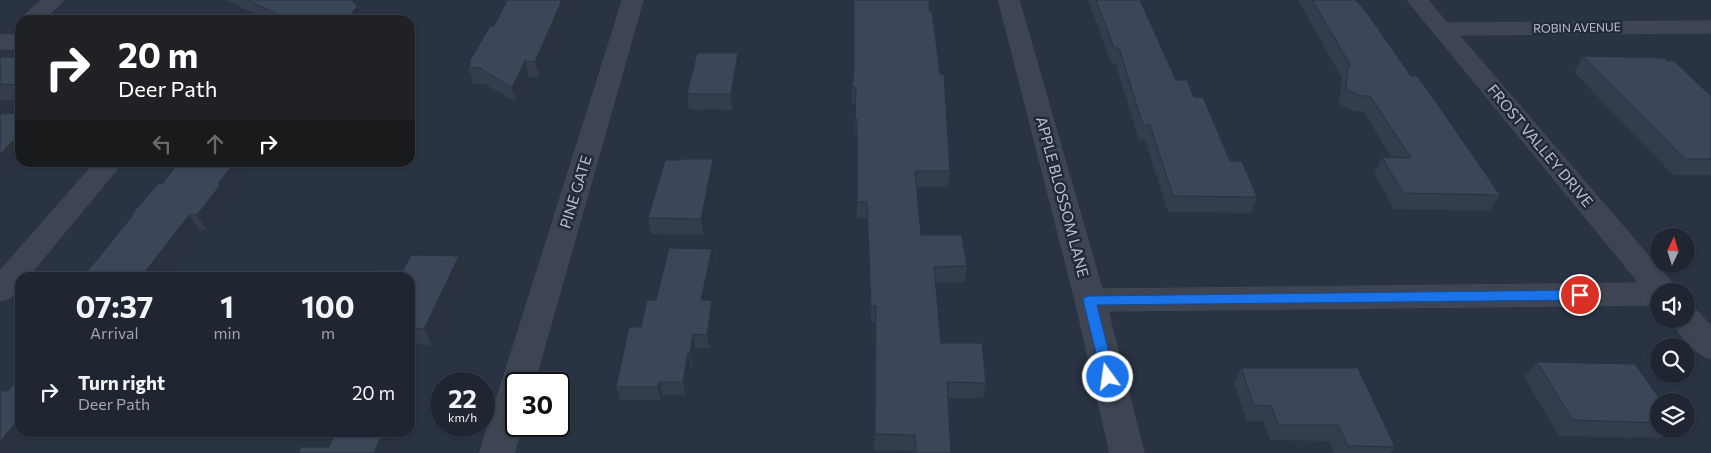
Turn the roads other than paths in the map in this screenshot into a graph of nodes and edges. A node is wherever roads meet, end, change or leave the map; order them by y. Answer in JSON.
{"nodes":[{"id":1,"x":54,"y":0,"type":"edge"},
{"id":2,"x":633,"y":0,"type":"edge"},
{"id":3,"x":1009,"y":0,"type":"edge"},
{"id":4,"x":1417,"y":0,"type":"edge"},
{"id":5,"x":37,"y":15,"type":"edge"},
{"id":6,"x":1711,"y":27,"type":"edge"},
{"id":7,"x":1442,"y":30,"type":"junction"},
{"id":8,"x":107,"y":167,"type":"edge"},
{"id":9,"x":16,"y":272,"type":"edge"},
{"id":10,"x":15,"y":273,"type":"edge"},
{"id":11,"x":1655,"y":283,"type":"edge"},
{"id":12,"x":0,"y":290,"type":"edge"},
{"id":13,"x":1650,"y":294,"type":"edge"},
{"id":14,"x":1090,"y":300,"type":"junction"},
{"id":15,"x":1694,"y":328,"type":"edge"},
{"id":16,"x":1711,"y":347,"type":"edge"},
{"id":17,"x":522,"y":372,"type":"edge"},
{"id":18,"x":505,"y":426,"type":"edge"},
{"id":19,"x":497,"y":453,"type":"edge"},
{"id":20,"x":1127,"y":453,"type":"edge"}],
"edges":[{"from":1,"to":5,"type":"street"},
{"from":2,"to":17,"type":"street","name":"PINE GATE"},
{"from":3,"to":14,"type":"street","name":"APPLE BLOSSOM LANE"},
{"from":4,"to":7,"type":"street","name":"FROST VALLEY DRIVE"},
{"from":6,"to":7,"type":"street","name":"ROBIN AVENUE"},
{"from":7,"to":11,"type":"street","name":"FROST VALLEY DRIVE"},
{"from":8,"to":9,"type":"street"},
{"from":10,"to":12,"type":"street"},
{"from":13,"to":14,"type":"street"},
{"from":14,"to":20,"type":"street","name":"APPLE BLOSSOM LANE"},
{"from":15,"to":16,"type":"street"},
{"from":18,"to":19,"type":"street"}]}
